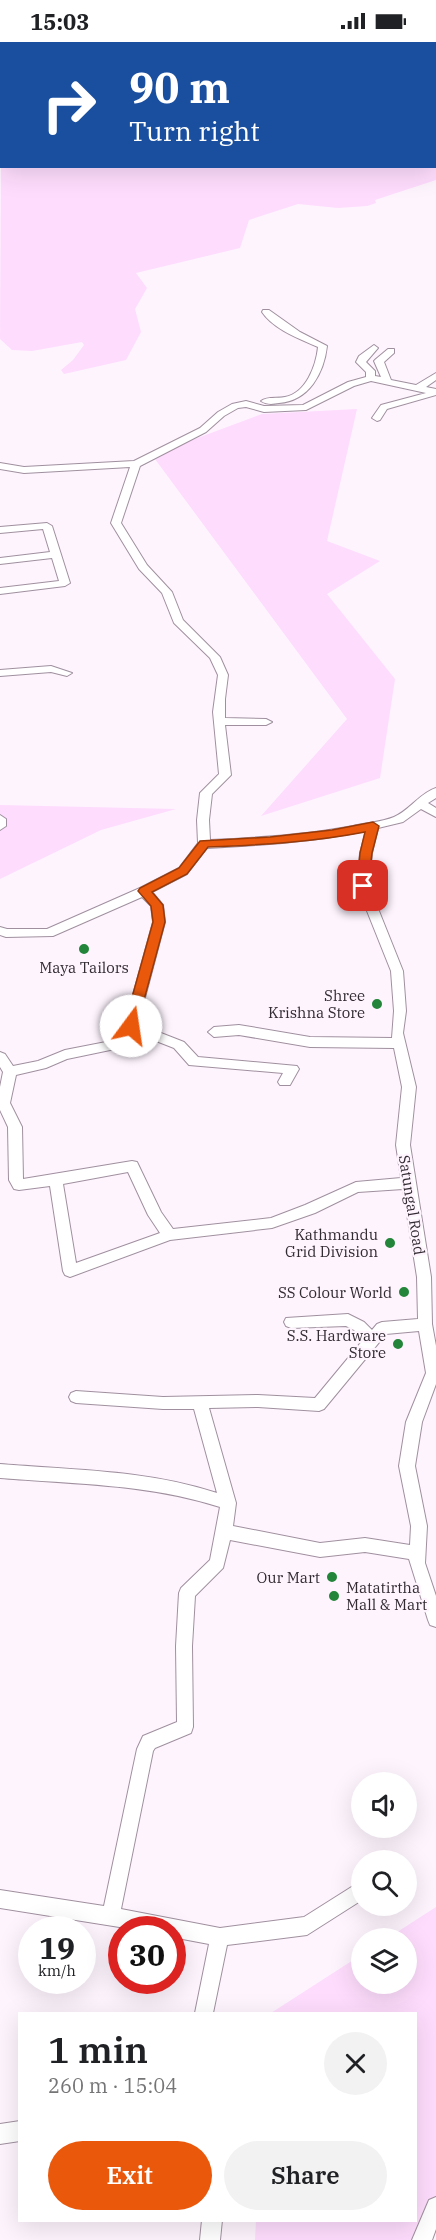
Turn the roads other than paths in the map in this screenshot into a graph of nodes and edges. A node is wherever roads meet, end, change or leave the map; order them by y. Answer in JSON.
{"nodes":[{"id":1,"x":266,"y":312,"type":"dead end"},
{"id":2,"x":374,"y":348,"type":"dead end"},
{"id":3,"x":391,"y":351,"type":"dead end"},
{"id":4,"x":436,"y":376,"type":"edge"},
{"id":5,"x":371,"y":378,"type":"junction"},
{"id":6,"x":387,"y":380,"type":"junction"},
{"id":7,"x":418,"y":388,"type":"junction"},
{"id":8,"x":436,"y":392,"type":"edge"},
{"id":9,"x":246,"y":404,"type":"junction"},
{"id":10,"x":377,"y":418,"type":"dead end"},
{"id":11,"x":136,"y":464,"type":"junction"},
{"id":12,"x":0,"y":466,"type":"edge"},
{"id":13,"x":0,"y":530,"type":"edge"},
{"id":14,"x":56,"y":554,"type":"junction"},
{"id":15,"x":0,"y":561,"type":"edge"},
{"id":16,"x":0,"y":591,"type":"edge"},
{"id":17,"x":67,"y":672,"type":"dead end"},
{"id":18,"x":0,"y":673,"type":"edge"},
{"id":19,"x":220,"y":721,"type":"junction"},
{"id":20,"x":266,"y":722,"type":"dead end"},
{"id":21,"x":436,"y":792,"type":"edge"},
{"id":22,"x":419,"y":803,"type":"junction"},
{"id":23,"x":436,"y":813,"type":"edge"},
{"id":24,"x":0,"y":819,"type":"edge"},
{"id":25,"x":0,"y":826,"type":"edge"},
{"id":26,"x":373,"y":826,"type":"junction"},
{"id":27,"x":204,"y":844,"type":"junction"},
{"id":28,"x":144,"y":891,"type":"junction"},
{"id":29,"x":0,"y":931,"type":"edge"},
{"id":30,"x":131,"y":1026,"type":"junction"},
{"id":31,"x":214,"y":1032,"type":"dead end"},
{"id":32,"x":399,"y":1043,"type":"junction"},
{"id":33,"x":0,"y":1057,"type":"edge"},
{"id":34,"x":10,"y":1072,"type":"junction"},
{"id":35,"x":285,"y":1082,"type":"dead end"},
{"id":36,"x":56,"y":1180,"type":"junction"},
{"id":37,"x":409,"y":1183,"type":"junction"},
{"id":38,"x":169,"y":1235,"type":"junction"},
{"id":39,"x":291,"y":1322,"type":"dead end"},
{"id":40,"x":425,"y":1324,"type":"junction"},
{"id":41,"x":372,"y":1340,"type":"junction"},
{"id":42,"x":76,"y":1397,"type":"dead end"},
{"id":43,"x":200,"y":1403,"type":"junction"},
{"id":44,"x":0,"y":1471,"type":"edge"},
{"id":45,"x":228,"y":1503,"type":"junction"},
{"id":46,"x":224,"y":1532,"type":"junction"},
{"id":47,"x":417,"y":1553,"type":"junction"},
{"id":48,"x":436,"y":1620,"type":"edge"},
{"id":49,"x":351,"y":1897,"type":"edge"},
{"id":50,"x":0,"y":1899,"type":"edge"},
{"id":51,"x":111,"y":1916,"type":"joint"},
{"id":52,"x":186,"y":1930,"type":"edge"},
{"id":53,"x":220,"y":1937,"type":"junction"},
{"id":54,"x":204,"y":2012,"type":"edge"},
{"id":55,"x":18,"y":2131,"type":"edge"},
{"id":56,"x":0,"y":2134,"type":"edge"},
{"id":57,"x":436,"y":2207,"type":"edge"},
{"id":58,"x":212,"y":2222,"type":"edge"},
{"id":59,"x":210,"y":2240,"type":"edge"},
{"id":60,"x":422,"y":2240,"type":"edge"}],
"edges":[{"from":1,"to":9,"type":"street"},
{"from":2,"to":5,"type":"street"},
{"from":3,"to":6,"type":"street"},
{"from":4,"to":7,"type":"street"},
{"from":5,"to":6,"type":"street"},
{"from":5,"to":9,"type":"street"},
{"from":6,"to":7,"type":"street"},
{"from":7,"to":8,"type":"street"},
{"from":8,"to":10,"type":"street"},
{"from":9,"to":11,"type":"street"},
{"from":11,"to":12,"type":"street"},
{"from":11,"to":19,"type":"street"},
{"from":13,"to":14,"type":"street"},
{"from":14,"to":15,"type":"street"},
{"from":14,"to":16,"type":"street"},
{"from":17,"to":18,"type":"street"},
{"from":19,"to":20,"type":"street"},
{"from":19,"to":27,"type":"street"},
{"from":21,"to":22,"type":"street"},
{"from":22,"to":23,"type":"street"},
{"from":22,"to":26,"type":"street"},
{"from":24,"to":25,"type":"street"},
{"from":26,"to":27,"type":"street"},
{"from":26,"to":32,"type":"street","name":"Satungal Road"},
{"from":27,"to":28,"type":"street"},
{"from":28,"to":29,"type":"street"},
{"from":28,"to":30,"type":"street"},
{"from":30,"to":34,"type":"street"},
{"from":30,"to":35,"type":"street"},
{"from":31,"to":32,"type":"street"},
{"from":32,"to":37,"type":"street","name":"Satungal Road"},
{"from":33,"to":34,"type":"street"},
{"from":34,"to":36,"type":"street"},
{"from":36,"to":38,"type":"street"},
{"from":36,"to":38,"type":"street"},
{"from":37,"to":38,"type":"street"},
{"from":37,"to":40,"type":"street","name":"Satungal Road"},
{"from":39,"to":41,"type":"street"},
{"from":40,"to":41,"type":"street"},
{"from":40,"to":47,"type":"street","name":"Satungal Road"},
{"from":41,"to":43,"type":"street"},
{"from":42,"to":43,"type":"street"},
{"from":43,"to":45,"type":"street"},
{"from":44,"to":45,"type":"street"},
{"from":45,"to":46,"type":"street"},
{"from":46,"to":47,"type":"street"},
{"from":46,"to":51,"type":"street"},
{"from":47,"to":48,"type":"street","name":"Satungal Road"},
{"from":49,"to":53,"type":"street"},
{"from":50,"to":51,"type":"street"},
{"from":52,"to":53,"type":"street"},
{"from":53,"to":54,"type":"street"},
{"from":55,"to":56,"type":"street"},
{"from":57,"to":60,"type":"street"},
{"from":58,"to":59,"type":"street"}]}
